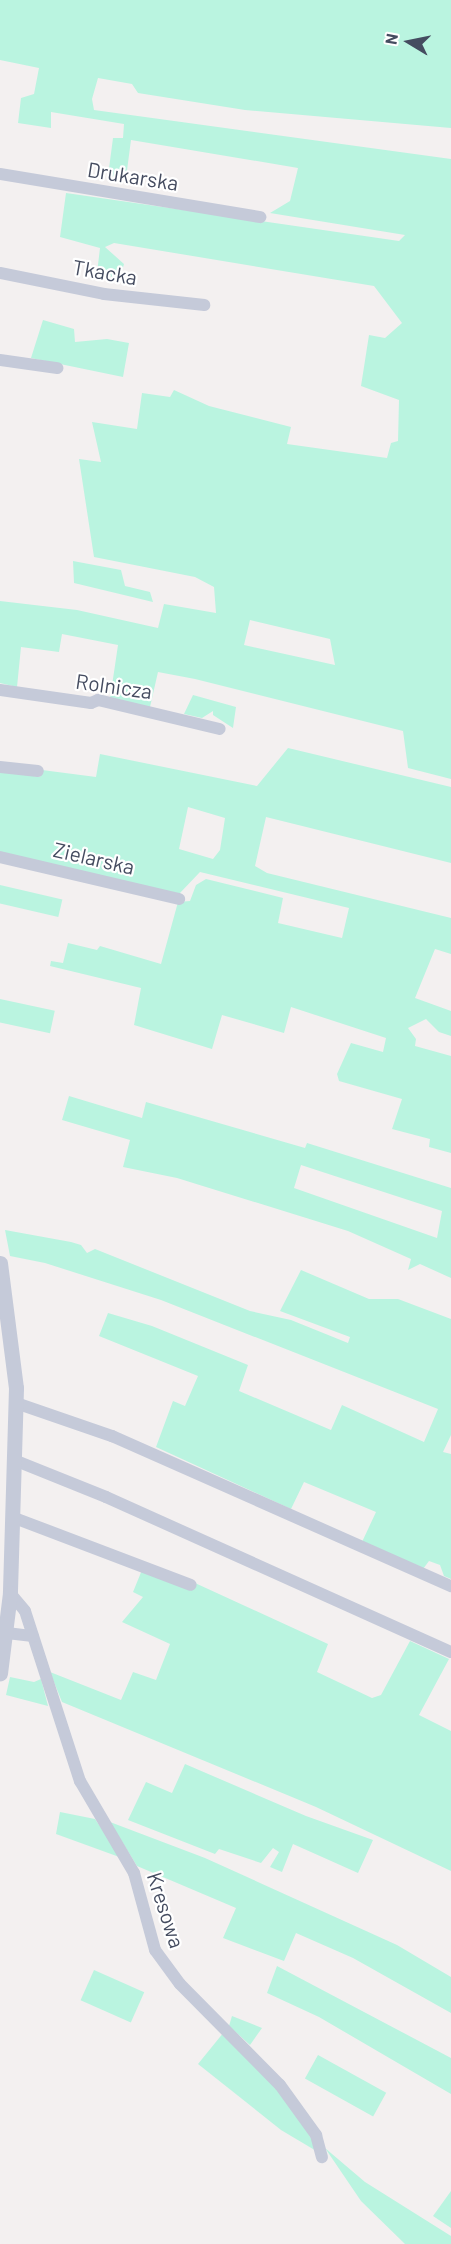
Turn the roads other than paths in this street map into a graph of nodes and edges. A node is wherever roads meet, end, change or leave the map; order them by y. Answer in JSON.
{"nodes":[{"id":1,"x":0,"y":174,"type":"edge"},
{"id":2,"x":260,"y":217,"type":"dead end"},
{"id":3,"x":0,"y":273,"type":"edge"},
{"id":4,"x":204,"y":305,"type":"dead end"},
{"id":5,"x":0,"y":360,"type":"edge"},
{"id":6,"x":57,"y":368,"type":"dead end"},
{"id":7,"x":0,"y":690,"type":"edge"},
{"id":8,"x":220,"y":729,"type":"dead end"},
{"id":9,"x":0,"y":767,"type":"edge"},
{"id":10,"x":38,"y":771,"type":"dead end"},
{"id":11,"x":0,"y":857,"type":"edge"},
{"id":12,"x":179,"y":899,"type":"dead end"},
{"id":13,"x":0,"y":1263,"type":"edge"},
{"id":14,"x":16,"y":1403,"type":"junction"},
{"id":15,"x":14,"y":1460,"type":"junction"},
{"id":16,"x":12,"y":1517,"type":"junction"},
{"id":17,"x":190,"y":1585,"type":"dead end"},
{"id":18,"x":451,"y":1586,"type":"edge"},
{"id":19,"x":10,"y":1593,"type":"junction"},
{"id":20,"x":7,"y":1633,"type":"junction"},
{"id":21,"x":33,"y":1636,"type":"junction"},
{"id":22,"x":451,"y":1652,"type":"edge"},
{"id":23,"x":0,"y":1672,"type":"edge"},
{"id":24,"x":322,"y":2157,"type":"dead end"}],
"edges":[{"from":1,"to":2,"type":"street","name":"Drukarska"},
{"from":3,"to":4,"type":"street","name":"Tkacka"},
{"from":5,"to":6,"type":"street"},
{"from":7,"to":8,"type":"street","name":"Rolnicza"},
{"from":9,"to":10,"type":"street"},
{"from":11,"to":12,"type":"street","name":"Zielarska"},
{"from":13,"to":14,"type":"street"},
{"from":14,"to":15,"type":"street"},
{"from":14,"to":18,"type":"street"},
{"from":15,"to":16,"type":"street"},
{"from":15,"to":22,"type":"street"},
{"from":16,"to":17,"type":"street"},
{"from":16,"to":19,"type":"street"},
{"from":19,"to":20,"type":"street"},
{"from":19,"to":21,"type":"street","name":"Kresowa"},
{"from":20,"to":21,"type":"street"},
{"from":20,"to":23,"type":"street"},
{"from":21,"to":24,"type":"street","name":"Kresowa"}]}
